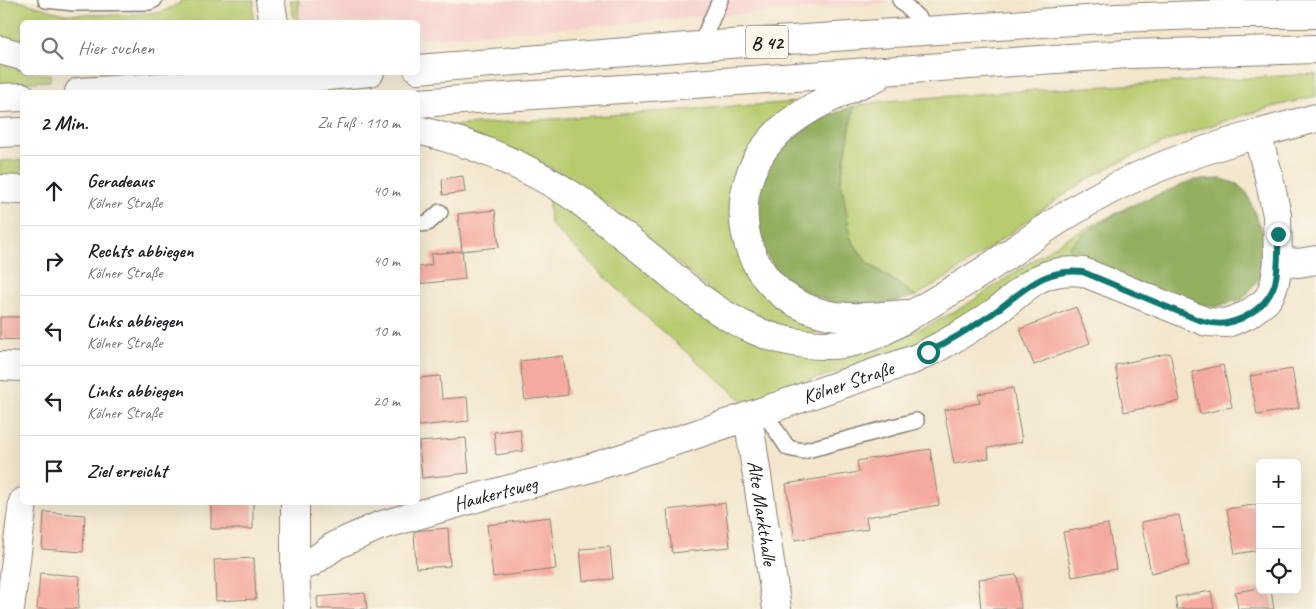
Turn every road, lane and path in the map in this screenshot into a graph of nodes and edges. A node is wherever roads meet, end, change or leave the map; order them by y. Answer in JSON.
{"nodes":[{"id":1,"x":46,"y":0,"type":"edge"},
{"id":2,"x":154,"y":0,"type":"edge"},
{"id":3,"x":270,"y":0,"type":"edge"},
{"id":4,"x":720,"y":0,"type":"edge"},
{"id":5,"x":900,"y":0,"type":"edge"},
{"id":6,"x":1316,"y":14,"type":"edge"},
{"id":7,"x":274,"y":20,"type":"edge"},
{"id":8,"x":932,"y":32,"type":"junction"},
{"id":9,"x":700,"y":46,"type":"junction"},
{"id":10,"x":0,"y":50,"type":"edge"},
{"id":11,"x":1316,"y":50,"type":"edge"},
{"id":12,"x":20,"y":55,"type":"edge"},
{"id":13,"x":420,"y":69,"type":"edge"},
{"id":14,"x":891,"y":69,"type":"junction"},
{"id":15,"x":88,"y":75,"type":"edge"},
{"id":16,"x":338,"y":75,"type":"edge"},
{"id":17,"x":134,"y":89,"type":"junction"},
{"id":18,"x":116,"y":90,"type":"edge"},
{"id":19,"x":20,"y":96,"type":"edge"},
{"id":20,"x":0,"y":98,"type":"edge"},
{"id":21,"x":420,"y":103,"type":"edge"},
{"id":22,"x":1316,"y":118,"type":"edge"},
{"id":23,"x":420,"y":131,"type":"edge"},
{"id":24,"x":20,"y":132,"type":"edge"},
{"id":25,"x":0,"y":133,"type":"edge"},
{"id":26,"x":1257,"y":134,"type":"junction"},
{"id":27,"x":0,"y":189,"type":"edge"},
{"id":28,"x":20,"y":190,"type":"edge"},
{"id":29,"x":440,"y":212,"type":"dead end"},
{"id":30,"x":420,"y":224,"type":"edge"},
{"id":31,"x":1316,"y":260,"type":"edge"},
{"id":32,"x":1278,"y":261,"type":"junction"},
{"id":33,"x":914,"y":313,"type":"junction"},
{"id":34,"x":0,"y":366,"type":"edge"},
{"id":35,"x":20,"y":367,"type":"edge"},
{"id":36,"x":756,"y":413,"type":"junction"},
{"id":37,"x":916,"y":421,"type":"dead end"},
{"id":38,"x":587,"y":469,"type":"joint"},
{"id":39,"x":295,"y":505,"type":"edge"},
{"id":40,"x":15,"y":507,"type":"edge"},
{"id":41,"x":295,"y":567,"type":"junction"},
{"id":42,"x":10,"y":609,"type":"edge"},
{"id":43,"x":298,"y":609,"type":"edge"},
{"id":44,"x":777,"y":609,"type":"edge"}],
"edges":[{"from":1,"to":2,"type":"lane"},
{"from":3,"to":7,"type":"main road"},
{"from":4,"to":9,"type":"lane"},
{"from":5,"to":8,"type":"lane"},
{"from":6,"to":8,"type":"main road","number":"B 42"},
{"from":8,"to":9,"type":"main road","number":"B 42"},
{"from":9,"to":13,"type":"main road","number":"B 42"},
{"from":10,"to":12,"type":"main road"},
{"from":11,"to":14,"type":"main road","number":"B 42"},
{"from":14,"to":21,"type":"main road","number":"B 42"},
{"from":14,"to":33,"type":"main road"},
{"from":15,"to":17,"type":"main road"},
{"from":16,"to":17,"type":"main road","bridge":true},
{"from":17,"to":18,"type":"main road"},
{"from":19,"to":20,"type":"main road"},
{"from":22,"to":26,"type":"main road"},
{"from":23,"to":33,"type":"main road"},
{"from":24,"to":25,"type":"main road"},
{"from":26,"to":32,"type":"main road","name":"Kölner Straße"},
{"from":26,"to":33,"type":"main road"},
{"from":27,"to":28,"type":"main road"},
{"from":29,"to":30,"type":"lane"},
{"from":31,"to":32,"type":"main road"},
{"from":32,"to":36,"type":"main road","name":"Kölner Straße"},
{"from":34,"to":35,"type":"main road"},
{"from":36,"to":37,"type":"lane"},
{"from":36,"to":38,"type":"main road","name":"Kölner Straße"},
{"from":36,"to":44,"type":"main road","name":"Alte Markthalle"},
{"from":38,"to":41,"type":"main road","name":"Haukertsweg"},
{"from":39,"to":41,"type":"main road"},
{"from":40,"to":42,"type":"main road"},
{"from":41,"to":43,"type":"main road"}]}
